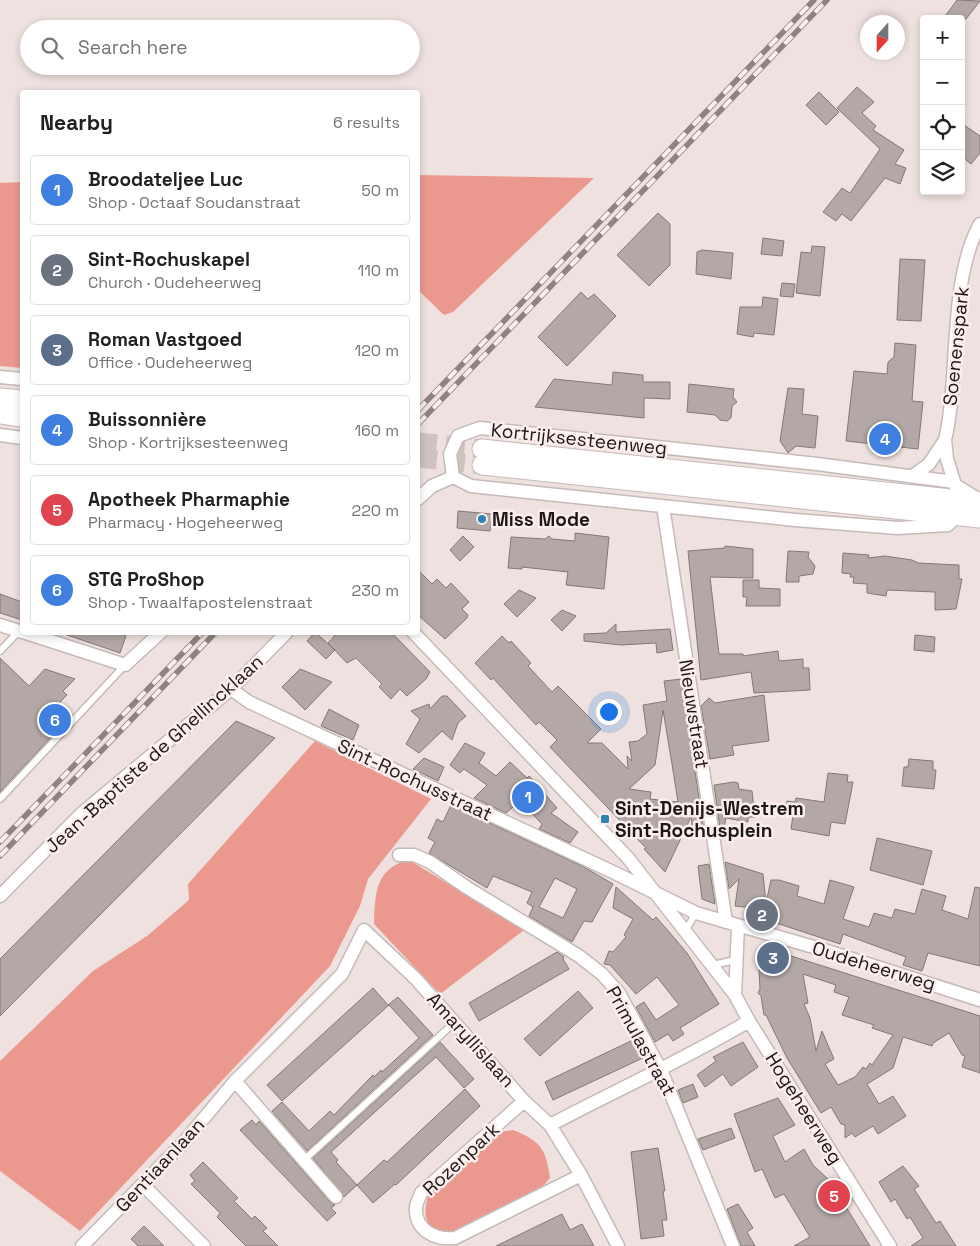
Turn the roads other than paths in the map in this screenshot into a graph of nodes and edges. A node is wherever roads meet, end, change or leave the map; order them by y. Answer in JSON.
{"nodes":[{"id":1,"x":980,"y":224,"type":"edge"},
{"id":2,"x":0,"y":377,"type":"edge"},
{"id":3,"x":20,"y":380,"type":"edge"},
{"id":4,"x":0,"y":398,"type":"edge"},
{"id":5,"x":20,"y":400,"type":"edge"},
{"id":6,"x":0,"y":414,"type":"edge"},
{"id":7,"x":20,"y":416,"type":"edge"},
{"id":8,"x":0,"y":435,"type":"edge"},
{"id":9,"x":20,"y":438,"type":"edge"},
{"id":10,"x":945,"y":440,"type":"junction"},
{"id":11,"x":914,"y":475,"type":"junction"},
{"id":12,"x":453,"y":477,"type":"junction"},
{"id":13,"x":954,"y":482,"type":"junction"},
{"id":14,"x":420,"y":497,"type":"edge"},
{"id":15,"x":980,"y":501,"type":"edge"},
{"id":16,"x":663,"y":506,"type":"junction"},
{"id":17,"x":980,"y":518,"type":"edge"},
{"id":18,"x":952,"y":520,"type":"junction"},
{"id":19,"x":0,"y":625,"type":"edge"},
{"id":20,"x":20,"y":632,"type":"edge"},
{"id":21,"x":20,"y":633,"type":"edge"},
{"id":22,"x":31,"y":635,"type":"edge"},
{"id":23,"x":158,"y":635,"type":"edge"},
{"id":24,"x":284,"y":635,"type":"edge"},
{"id":25,"x":416,"y":635,"type":"edge"},
{"id":26,"x":0,"y":651,"type":"edge"},
{"id":27,"x":125,"y":664,"type":"junction"},
{"id":28,"x":231,"y":689,"type":"junction"},
{"id":29,"x":0,"y":799,"type":"edge"},
{"id":30,"x":399,"y":855,"type":"dead end"},
{"id":31,"x":656,"y":893,"type":"junction"},
{"id":32,"x":0,"y":896,"type":"edge"},
{"id":33,"x":696,"y":913,"type":"junction"},
{"id":34,"x":732,"y":924,"type":"junction"},
{"id":35,"x":364,"y":930,"type":"joint"},
{"id":36,"x":685,"y":931,"type":"junction"},
{"id":37,"x":736,"y":960,"type":"junction"},
{"id":38,"x":712,"y":965,"type":"junction"},
{"id":39,"x":735,"y":995,"type":"junction"},
{"id":40,"x":980,"y":1000,"type":"edge"},
{"id":41,"x":454,"y":1022,"type":"junction"},
{"id":42,"x":749,"y":1022,"type":"junction"},
{"id":43,"x":661,"y":1070,"type":"junction"},
{"id":44,"x":235,"y":1082,"type":"junction"},
{"id":45,"x":524,"y":1101,"type":"junction"},
{"id":46,"x":550,"y":1125,"type":"junction"},
{"id":47,"x":304,"y":1160,"type":"junction"},
{"id":48,"x":581,"y":1175,"type":"junction"},
{"id":49,"x":143,"y":1185,"type":"junction"},
{"id":50,"x":336,"y":1197,"type":"dead end"},
{"id":51,"x":82,"y":1246,"type":"edge"},
{"id":52,"x":204,"y":1246,"type":"edge"},
{"id":53,"x":618,"y":1246,"type":"edge"},
{"id":54,"x":733,"y":1246,"type":"edge"},
{"id":55,"x":890,"y":1246,"type":"edge"}],
"edges":[{"from":1,"to":10,"type":"street","name":"Soenenspark"},
{"from":2,"to":3,"type":"street"},
{"from":4,"to":5,"type":"main road"},
{"from":6,"to":7,"type":"main road"},
{"from":8,"to":9,"type":"street"},
{"from":10,"to":11,"type":"street","name":"Soenenspark"},
{"from":10,"to":13,"type":"street","name":"Soenenspark"},
{"from":11,"to":12,"type":"street","name":"Kortrijksesteenweg"},
{"from":11,"to":13,"type":"street","name":"Kortrijksesteenweg"},
{"from":12,"to":14,"type":"street"},
{"from":12,"to":16,"type":"street","name":"Kortrijksesteenweg"},
{"from":13,"to":15,"type":"street"},
{"from":15,"to":18,"type":"main road","name":"Kortrijksesteenweg"},
{"from":16,"to":18,"type":"street","name":"Kortrijksesteenweg"},
{"from":16,"to":34,"type":"street","name":"Nieuwstraat"},
{"from":17,"to":18,"type":"main road","name":"Kortrijksesteenweg"},
{"from":19,"to":20,"type":"street"},
{"from":21,"to":26,"type":"lane"},
{"from":22,"to":27,"type":"street"},
{"from":23,"to":27,"type":"street"},
{"from":24,"to":28,"type":"street","name":"Jean-Baptiste de Ghellincklaan"},
{"from":25,"to":31,"type":"street","name":"Hogeheerweg"},
{"from":27,"to":29,"type":"lane"},
{"from":28,"to":31,"type":"street","name":"Sint-Rochusstraat"},
{"from":28,"to":32,"type":"street","name":"Jean-Baptiste de Ghellincklaan"},
{"from":30,"to":43,"type":"street","name":"Primulastraat"},
{"from":31,"to":33,"type":"street","name":"Sint-Rochusstraat"},
{"from":31,"to":36,"type":"street","name":"Hogeheerweg"},
{"from":33,"to":34,"type":"street","name":"Oudeheerweg"},
{"from":33,"to":36,"type":"lane"},
{"from":34,"to":37,"type":"street","name":"Nieuwstraat"},
{"from":34,"to":40,"type":"street","name":"Oudeheerweg"},
{"from":35,"to":41,"type":"street","name":"Amaryllislaan"},
{"from":35,"to":44,"type":"street","name":"Gentiaanlaan"},
{"from":36,"to":38,"type":"street","name":"Hogeheerweg"},
{"from":37,"to":38,"type":"lane"},
{"from":37,"to":39,"type":"street","name":"Nieuwstraat"},
{"from":38,"to":39,"type":"street","name":"Hogeheerweg"},
{"from":39,"to":42,"type":"street","name":"Hogeheerweg"},
{"from":41,"to":45,"type":"street","name":"Amaryllislaan"},
{"from":41,"to":47,"type":"lane"},
{"from":42,"to":43,"type":"street"},
{"from":42,"to":55,"type":"street","name":"Hogeheerweg"},
{"from":43,"to":46,"type":"street"},
{"from":43,"to":54,"type":"street","name":"Primulastraat"},
{"from":44,"to":47,"type":"street"},
{"from":44,"to":49,"type":"street","name":"Gentiaanlaan"},
{"from":45,"to":46,"type":"street","name":"Amaryllislaan"},
{"from":45,"to":48,"type":"street","name":"Rozenpark"},
{"from":46,"to":48,"type":"street","name":"Amaryllislaan"},
{"from":47,"to":50,"type":"street"},
{"from":48,"to":53,"type":"street","name":"Amaryllislaan"},
{"from":49,"to":51,"type":"street","name":"Gentiaanlaan"},
{"from":49,"to":52,"type":"street"}]}
